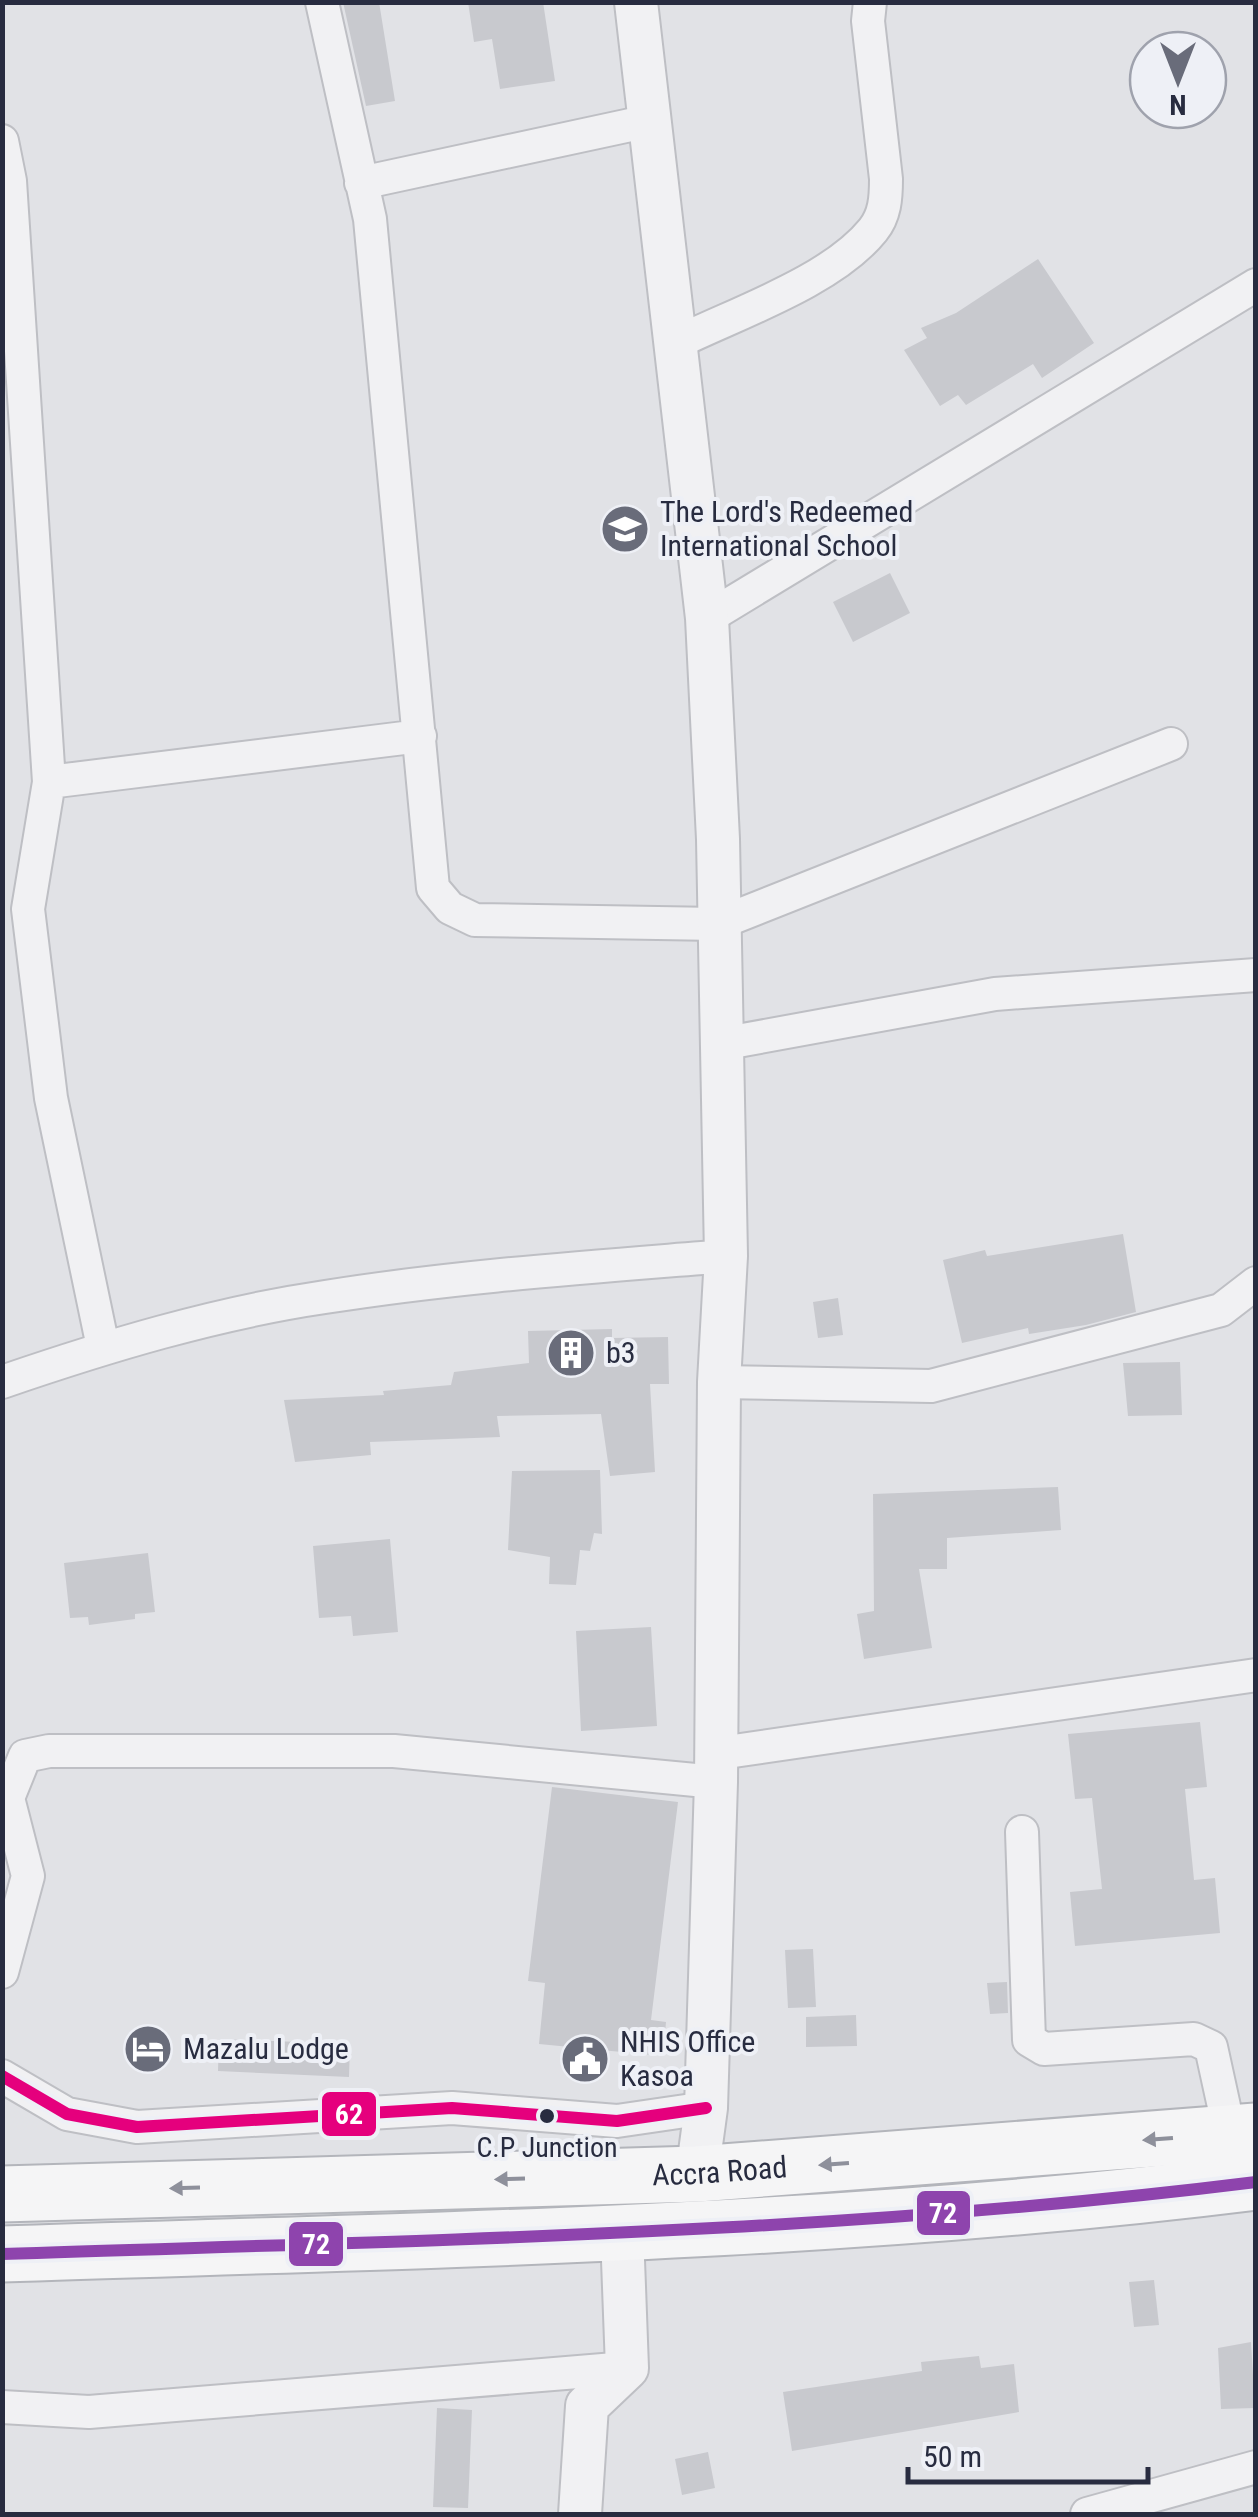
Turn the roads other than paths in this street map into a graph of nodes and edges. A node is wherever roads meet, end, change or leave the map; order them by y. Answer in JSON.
{"nodes":[{"id":1,"x":322,"y":2,"type":"edge"},
{"id":2,"x":636,"y":2,"type":"edge"},
{"id":3,"x":870,"y":2,"type":"edge"},
{"id":4,"x":649,"y":121,"type":"junction"},
{"id":5,"x":2,"y":142,"type":"edge"},
{"id":6,"x":361,"y":183,"type":"junction"},
{"id":7,"x":1256,"y":285,"type":"edge"},
{"id":8,"x":678,"y":342,"type":"junction"},
{"id":9,"x":707,"y":618,"type":"junction"},
{"id":10,"x":420,"y":736,"type":"junction"},
{"id":11,"x":1171,"y":744,"type":"dead end"},
{"id":12,"x":49,"y":782,"type":"junction"},
{"id":13,"x":15,"y":915,"type":"edge"},
{"id":14,"x":717,"y":924,"type":"junction"},
{"id":15,"x":1256,"y":975,"type":"edge"},
{"id":16,"x":721,"y":1044,"type":"junction"},
{"id":17,"x":726,"y":1256,"type":"junction"},
{"id":18,"x":1256,"y":1283,"type":"edge"},
{"id":19,"x":102,"y":1348,"type":"junction"},
{"id":20,"x":2,"y":1382,"type":"edge"},
{"id":21,"x":719,"y":1382,"type":"junction"},
{"id":22,"x":1256,"y":1676,"type":"edge"},
{"id":23,"x":715,"y":1768,"type":"junction"},
{"id":24,"x":1022,"y":1832,"type":"dead end"},
{"id":25,"x":2,"y":1972,"type":"edge"},
{"id":26,"x":2,"y":2076,"type":"edge"},
{"id":27,"x":706,"y":2108,"type":"junction"},
{"id":28,"x":1243,"y":2132,"type":"edge"},
{"id":29,"x":697,"y":2174,"type":"junction"},
{"id":30,"x":1256,"y":2182,"type":"edge"},
{"id":31,"x":2,"y":2194,"type":"edge"},
{"id":32,"x":622,"y":2233,"type":"junction"},
{"id":33,"x":2,"y":2254,"type":"edge"},
{"id":34,"x":626,"y":2368,"type":"junction"},
{"id":35,"x":2,"y":2408,"type":"edge"},
{"id":36,"x":1256,"y":2467,"type":"edge"},
{"id":37,"x":580,"y":2514,"type":"edge"},
{"id":38,"x":1087,"y":2514,"type":"edge"}],
"edges":[{"from":1,"to":6,"type":"street"},
{"from":2,"to":4,"type":"street"},
{"from":3,"to":8,"type":"street"},
{"from":4,"to":6,"type":"street"},
{"from":4,"to":8,"type":"street"},
{"from":5,"to":12,"type":"street"},
{"from":6,"to":10,"type":"street"},
{"from":7,"to":9,"type":"street"},
{"from":8,"to":9,"type":"street"},
{"from":9,"to":14,"type":"street"},
{"from":10,"to":12,"type":"street"},
{"from":10,"to":14,"type":"street"},
{"from":11,"to":14,"type":"street"},
{"from":12,"to":13,"type":"street"},
{"from":13,"to":19,"type":"street"},
{"from":14,"to":16,"type":"street"},
{"from":15,"to":16,"type":"street"},
{"from":16,"to":17,"type":"street"},
{"from":17,"to":19,"type":"street"},
{"from":17,"to":21,"type":"street"},
{"from":18,"to":21,"type":"street"},
{"from":19,"to":20,"type":"street"},
{"from":21,"to":23,"type":"street"},
{"from":22,"to":23,"type":"street"},
{"from":23,"to":25,"type":"street"},
{"from":23,"to":27,"type":"street"},
{"from":24,"to":28,"type":"street"},
{"from":26,"to":27,"type":"street"},
{"from":27,"to":29,"type":"street"},
{"from":28,"to":29,"type":"highway","name":"Accra Road","one_way":true},
{"from":29,"to":31,"type":"highway","name":"Accra Road","one_way":true},
{"from":30,"to":32,"type":"highway","name":"Accra Road"},
{"from":32,"to":33,"type":"highway","name":"Accra Road"},
{"from":32,"to":34,"type":"street"},
{"from":34,"to":35,"type":"street"},
{"from":34,"to":37,"type":"street"},
{"from":36,"to":38,"type":"street"}]}
